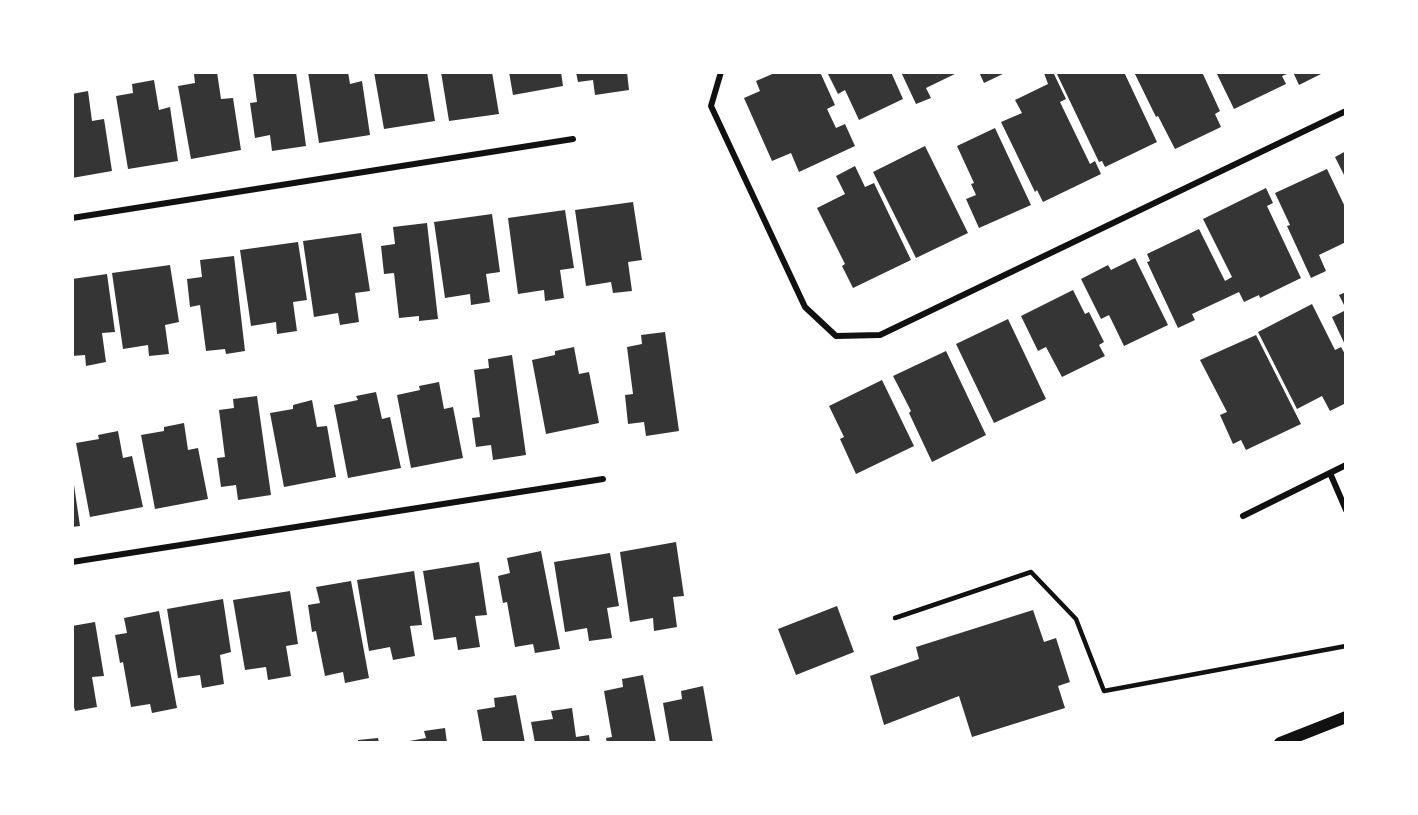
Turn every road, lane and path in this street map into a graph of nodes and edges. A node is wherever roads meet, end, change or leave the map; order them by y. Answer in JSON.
{"nodes":[{"id":1,"x":721,"y":72,"type":"edge"},
{"id":2,"x":1346,"y":111,"type":"edge"},
{"id":3,"x":573,"y":139,"type":"dead end"},
{"id":4,"x":72,"y":218,"type":"edge"},
{"id":5,"x":1346,"y":465,"type":"edge"},
{"id":6,"x":1330,"y":473,"type":"junction"},
{"id":7,"x":603,"y":479,"type":"dead end"},
{"id":8,"x":1346,"y":510,"type":"edge"},
{"id":9,"x":1243,"y":516,"type":"dead end"},
{"id":10,"x":72,"y":562,"type":"edge"},
{"id":11,"x":895,"y":618,"type":"dead end"},
{"id":12,"x":1346,"y":646,"type":"edge"},
{"id":13,"x":1346,"y":717,"type":"edge"},
{"id":14,"x":1280,"y":743,"type":"edge"}],
"edges":[{"from":1,"to":2,"type":"street"},
{"from":3,"to":4,"type":"street"},
{"from":5,"to":6,"type":"street"},
{"from":6,"to":8,"type":"street"},
{"from":6,"to":9,"type":"street"},
{"from":7,"to":10,"type":"street"},
{"from":11,"to":12,"type":"lane"},
{"from":13,"to":14,"type":"main road"}]}
